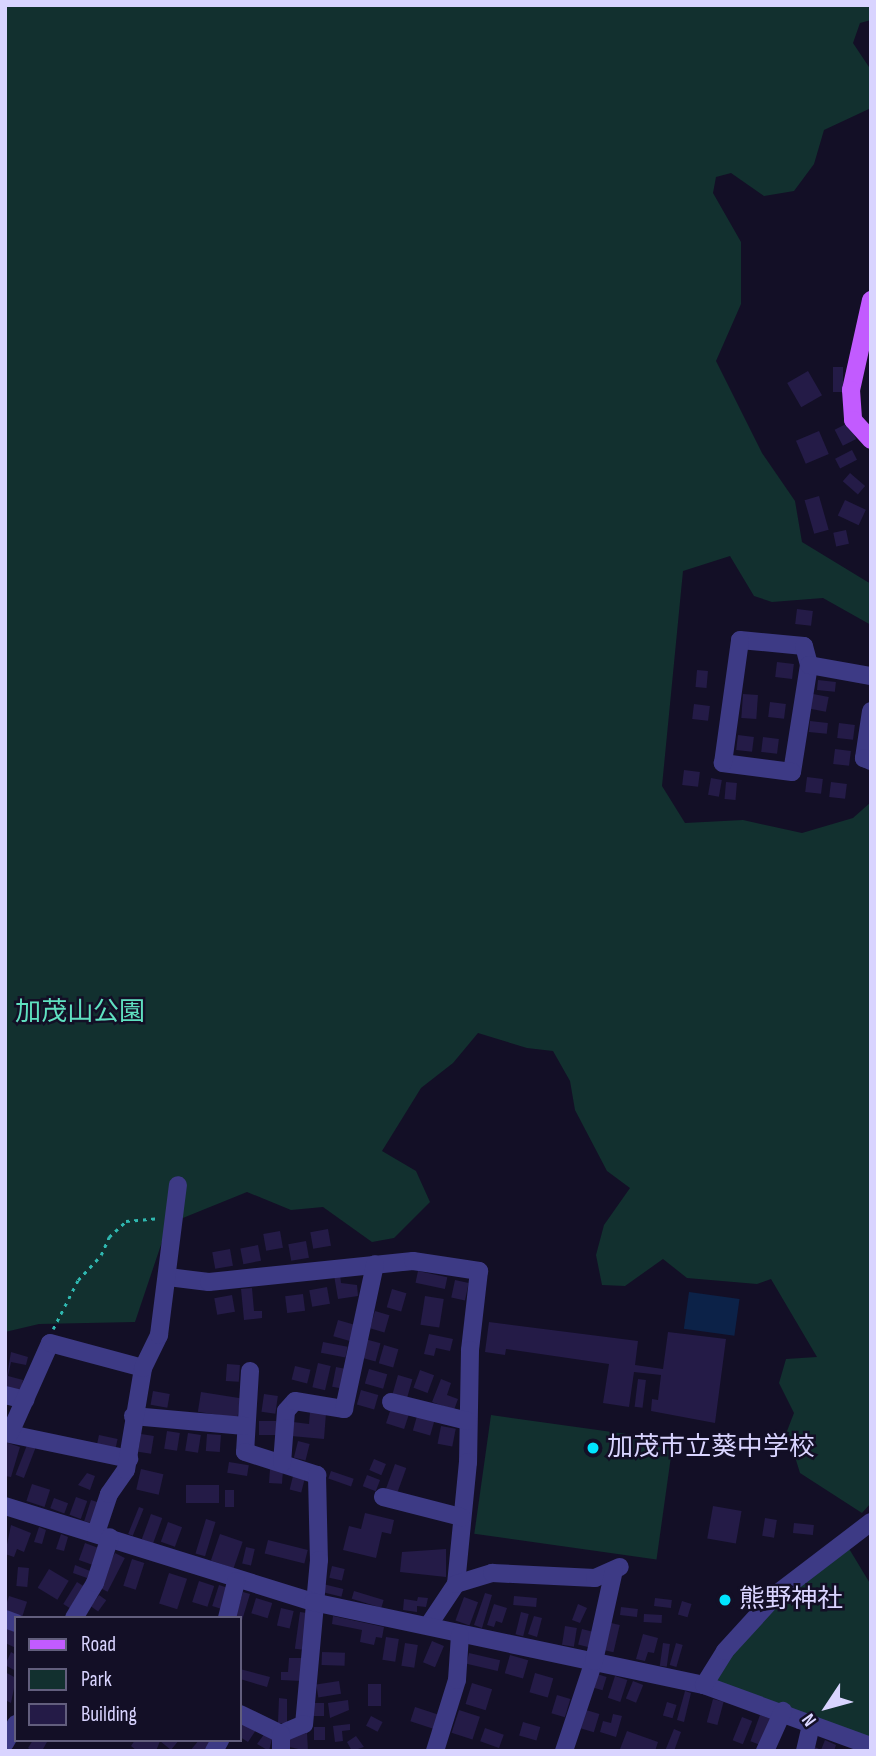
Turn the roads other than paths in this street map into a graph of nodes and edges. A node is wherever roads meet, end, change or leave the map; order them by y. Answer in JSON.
{"nodes":[{"id":1,"x":871,"y":300,"type":"edge"},
{"id":2,"x":870,"y":437,"type":"edge"},
{"id":3,"x":808,"y":666,"type":"junction"},
{"id":4,"x":871,"y":676,"type":"edge"},
{"id":5,"x":871,"y":710,"type":"edge"},
{"id":6,"x":871,"y":761,"type":"edge"},
{"id":7,"x":178,"y":1185,"type":"dead end"},
{"id":8,"x":375,"y":1264,"type":"junction"},
{"id":9,"x":168,"y":1277,"type":"junction"},
{"id":10,"x":143,"y":1368,"type":"junction"},
{"id":11,"x":250,"y":1371,"type":"dead end"},
{"id":12,"x":5,"y":1395,"type":"edge"},
{"id":13,"x":25,"y":1400,"type":"junction"},
{"id":14,"x":391,"y":1402,"type":"dead end"},
{"id":15,"x":133,"y":1416,"type":"junction"},
{"id":16,"x":468,"y":1421,"type":"junction"},
{"id":17,"x":245,"y":1426,"type":"junction"},
{"id":18,"x":8,"y":1433,"type":"edge"},
{"id":19,"x":129,"y":1459,"type":"junction"},
{"id":20,"x":282,"y":1463,"type":"junction"},
{"id":21,"x":383,"y":1497,"type":"dead end"},
{"id":22,"x":5,"y":1506,"type":"edge"},
{"id":23,"x":461,"y":1517,"type":"junction"},
{"id":24,"x":871,"y":1522,"type":"edge"},
{"id":25,"x":103,"y":1535,"type":"junction"},
{"id":26,"x":236,"y":1581,"type":"junction"},
{"id":27,"x":456,"y":1584,"type":"junction"},
{"id":28,"x":313,"y":1602,"type":"junction"},
{"id":29,"x":75,"y":1616,"type":"edge"},
{"id":30,"x":227,"y":1616,"type":"edge"},
{"id":31,"x":428,"y":1626,"type":"junction"},
{"id":32,"x":460,"y":1634,"type":"junction"},
{"id":33,"x":594,"y":1661,"type":"junction"},
{"id":34,"x":704,"y":1685,"type":"junction"},
{"id":35,"x":783,"y":1711,"type":"junction"},
{"id":36,"x":242,"y":1715,"type":"edge"},
{"id":37,"x":811,"y":1725,"type":"junction"},
{"id":38,"x":14,"y":1727,"type":"edge"},
{"id":39,"x":5,"y":1743,"type":"edge"},
{"id":40,"x":281,"y":1743,"type":"edge"},
{"id":41,"x":871,"y":1746,"type":"edge"},
{"id":42,"x":435,"y":1751,"type":"edge"},
{"id":43,"x":564,"y":1751,"type":"edge"},
{"id":44,"x":765,"y":1751,"type":"edge"},
{"id":45,"x":805,"y":1751,"type":"edge"}],
"edges":[{"from":1,"to":2,"type":"main road"},
{"from":3,"to":3,"type":"street"},
{"from":3,"to":4,"type":"street"},
{"from":5,"to":6,"type":"street"},
{"from":7,"to":9,"type":"street"},
{"from":8,"to":9,"type":"street"},
{"from":8,"to":16,"type":"street"},
{"from":8,"to":20,"type":"street"},
{"from":9,"to":10,"type":"street"},
{"from":10,"to":13,"type":"street"},
{"from":10,"to":15,"type":"street"},
{"from":11,"to":17,"type":"street"},
{"from":12,"to":13,"type":"street"},
{"from":13,"to":18,"type":"street"},
{"from":14,"to":16,"type":"street"},
{"from":15,"to":17,"type":"street"},
{"from":15,"to":19,"type":"street"},
{"from":16,"to":23,"type":"street"},
{"from":17,"to":20,"type":"street"},
{"from":18,"to":19,"type":"street"},
{"from":19,"to":25,"type":"street"},
{"from":20,"to":28,"type":"street"},
{"from":21,"to":23,"type":"street"},
{"from":22,"to":25,"type":"street"},
{"from":23,"to":27,"type":"street"},
{"from":24,"to":34,"type":"street"},
{"from":25,"to":26,"type":"street"},
{"from":25,"to":29,"type":"street"},
{"from":26,"to":28,"type":"street"},
{"from":26,"to":30,"type":"street"},
{"from":27,"to":31,"type":"street"},
{"from":27,"to":33,"type":"street"},
{"from":28,"to":31,"type":"street"},
{"from":28,"to":40,"type":"street"},
{"from":31,"to":32,"type":"street"},
{"from":32,"to":33,"type":"street"},
{"from":32,"to":42,"type":"street"},
{"from":33,"to":34,"type":"street"},
{"from":33,"to":43,"type":"street"},
{"from":34,"to":35,"type":"street"},
{"from":35,"to":37,"type":"street"},
{"from":35,"to":44,"type":"street"},
{"from":36,"to":40,"type":"street"},
{"from":37,"to":41,"type":"street"},
{"from":37,"to":45,"type":"street"},
{"from":38,"to":39,"type":"street"}]}
